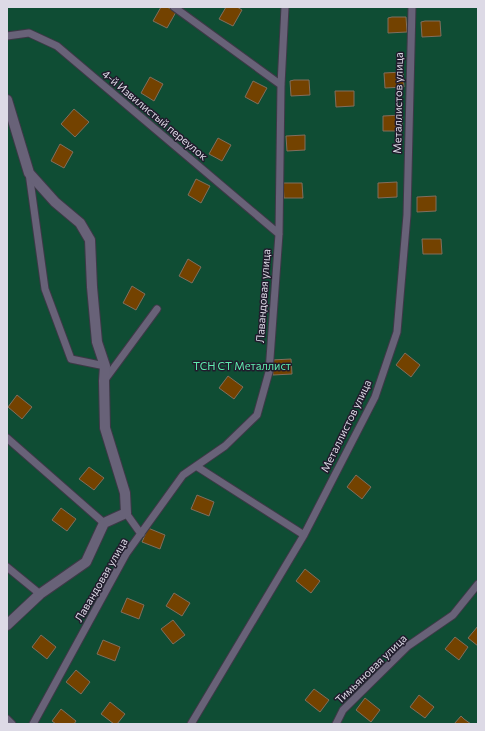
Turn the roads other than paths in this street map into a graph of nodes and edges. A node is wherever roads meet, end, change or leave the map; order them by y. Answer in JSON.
{"nodes":[{"id":1,"x":174,"y":7,"type":"edge"},
{"id":2,"x":286,"y":7,"type":"edge"},
{"id":3,"x":412,"y":7,"type":"edge"},
{"id":4,"x":7,"y":36,"type":"edge"},
{"id":5,"x":281,"y":85,"type":"junction"},
{"id":6,"x":7,"y":100,"type":"edge"},
{"id":7,"x":29,"y":173,"type":"junction"},
{"id":8,"x":279,"y":234,"type":"junction"},
{"id":9,"x":157,"y":309,"type":"dead end"},
{"id":10,"x":105,"y":366,"type":"junction"},
{"id":11,"x":104,"y":381,"type":"junction"},
{"id":12,"x":7,"y":438,"type":"edge"},
{"id":13,"x":196,"y":466,"type":"junction"},
{"id":14,"x":126,"y":513,"type":"junction"},
{"id":15,"x":104,"y":524,"type":"junction"},
{"id":16,"x":141,"y":534,"type":"junction"},
{"id":17,"x":304,"y":535,"type":"junction"},
{"id":18,"x":7,"y":568,"type":"edge"},
{"id":19,"x":478,"y":584,"type":"edge"},
{"id":20,"x":40,"y":594,"type":"junction"},
{"id":21,"x":7,"y":625,"type":"edge"},
{"id":22,"x":7,"y":719,"type":"edge"},
{"id":23,"x":12,"y":724,"type":"edge"},
{"id":24,"x":33,"y":724,"type":"edge"},
{"id":25,"x":191,"y":724,"type":"edge"},
{"id":26,"x":336,"y":724,"type":"edge"}],
"edges":[{"from":1,"to":5,"type":"lane"},
{"from":2,"to":5,"type":"lane","name":"Лавандовая улица"},
{"from":3,"to":17,"type":"lane","name":"Металлистов улица"},
{"from":4,"to":8,"type":"lane","name":"4-й Извилистый переулок"},
{"from":5,"to":8,"type":"lane","name":"Лавандовая улица"},
{"from":6,"to":7,"type":"street"},
{"from":7,"to":10,"type":"street"},
{"from":7,"to":10,"type":"lane"},
{"from":8,"to":13,"type":"lane","name":"Лавандовая улица"},
{"from":9,"to":11,"type":"lane"},
{"from":10,"to":11,"type":"street"},
{"from":11,"to":14,"type":"street"},
{"from":12,"to":15,"type":"lane"},
{"from":13,"to":16,"type":"lane","name":"Лавандовая улица"},
{"from":13,"to":17,"type":"lane"},
{"from":14,"to":15,"type":"street"},
{"from":14,"to":16,"type":"lane"},
{"from":15,"to":20,"type":"street"},
{"from":16,"to":24,"type":"lane","name":"Лавандовая улица"},
{"from":17,"to":25,"type":"lane","name":"Металлистов улица"},
{"from":18,"to":20,"type":"lane"},
{"from":19,"to":26,"type":"lane","name":"Тимьяновая улица"},
{"from":20,"to":21,"type":"street"},
{"from":22,"to":23,"type":"lane"}]}
